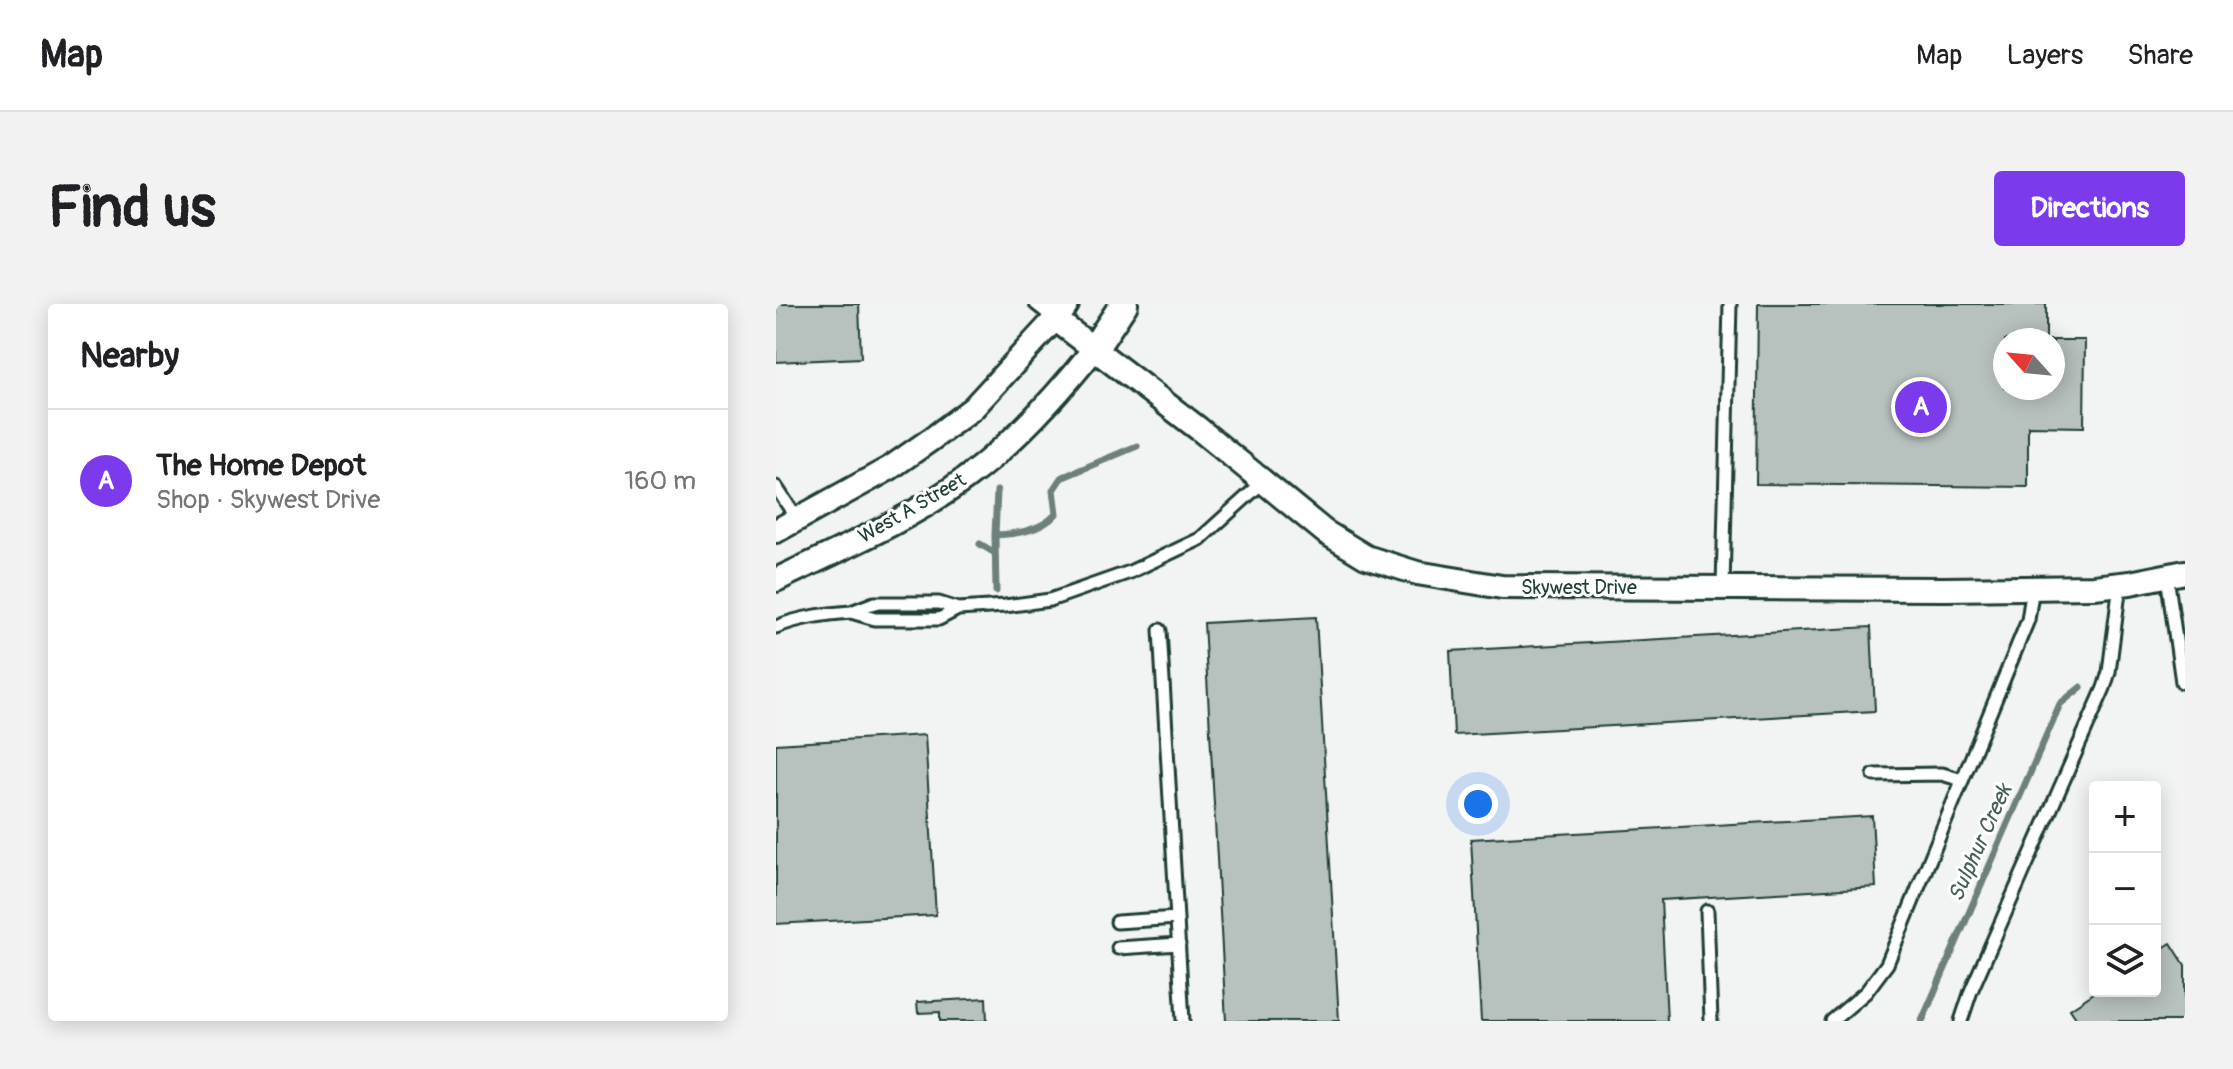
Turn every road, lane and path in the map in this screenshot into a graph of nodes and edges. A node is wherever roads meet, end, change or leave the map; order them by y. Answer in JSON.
{"nodes":[{"id":1,"x":1124,"y":304,"type":"edge"},
{"id":2,"x":1730,"y":304,"type":"edge"},
{"id":3,"x":1052,"y":309,"type":"edge"},
{"id":4,"x":1094,"y":349,"type":"junction"},
{"id":5,"x":1263,"y":482,"type":"junction"},
{"id":6,"x":776,"y":487,"type":"edge"},
{"id":7,"x":797,"y":519,"type":"junction"},
{"id":8,"x":776,"y":531,"type":"edge"},
{"id":9,"x":2176,"y":574,"type":"edge"},
{"id":10,"x":776,"y":580,"type":"edge"},
{"id":11,"x":2120,"y":584,"type":"junction"},
{"id":12,"x":1723,"y":587,"type":"junction"},
{"id":13,"x":2033,"y":587,"type":"junction"},
{"id":14,"x":776,"y":627,"type":"edge"},
{"id":15,"x":1160,"y":630,"type":"dead end"},
{"id":16,"x":2182,"y":682,"type":"dead end"},
{"id":17,"x":1874,"y":775,"type":"dead end"},
{"id":18,"x":1962,"y":780,"type":"junction"},
{"id":19,"x":1707,"y":911,"type":"dead end"},
{"id":20,"x":1177,"y":918,"type":"junction"},
{"id":21,"x":1117,"y":922,"type":"dead end"},
{"id":22,"x":1179,"y":944,"type":"junction"},
{"id":23,"x":1118,"y":948,"type":"dead end"},
{"id":24,"x":1183,"y":1021,"type":"edge"},
{"id":25,"x":1711,"y":1021,"type":"edge"},
{"id":26,"x":1832,"y":1021,"type":"edge"},
{"id":27,"x":1961,"y":1021,"type":"edge"}],
"edges":[{"from":1,"to":4,"type":"street","name":"West A Street"},
{"from":2,"to":12,"type":"lane"},
{"from":3,"to":4,"type":"street","name":"Skywest Drive"},
{"from":3,"to":7,"type":"street"},
{"from":4,"to":5,"type":"street","name":"Skywest Drive"},
{"from":4,"to":10,"type":"street","name":"West A Street"},
{"from":5,"to":12,"type":"street","name":"Skywest Drive"},
{"from":5,"to":14,"type":"lane"},
{"from":6,"to":7,"type":"lane"},
{"from":7,"to":8,"type":"street"},
{"from":9,"to":11,"type":"street","name":"Skywest Drive"},
{"from":9,"to":16,"type":"lane"},
{"from":11,"to":13,"type":"street","name":"Skywest Drive"},
{"from":11,"to":27,"type":"lane"},
{"from":12,"to":13,"type":"street","name":"Skywest Drive"},
{"from":13,"to":18,"type":"lane"},
{"from":15,"to":20,"type":"lane"},
{"from":17,"to":18,"type":"lane"},
{"from":18,"to":26,"type":"lane"},
{"from":19,"to":25,"type":"lane"},
{"from":20,"to":21,"type":"lane"},
{"from":20,"to":22,"type":"lane"},
{"from":22,"to":23,"type":"lane"},
{"from":22,"to":24,"type":"lane"}]}
